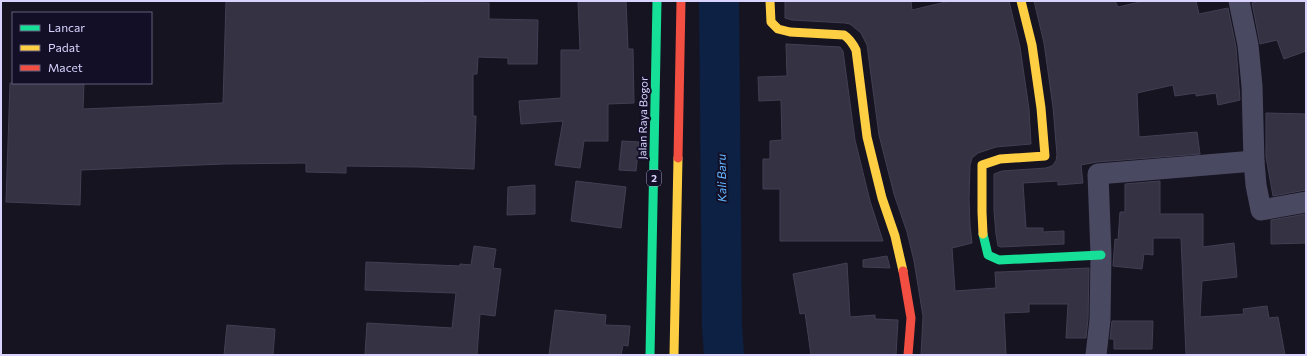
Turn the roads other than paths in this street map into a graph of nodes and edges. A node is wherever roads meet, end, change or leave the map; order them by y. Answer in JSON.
{"nodes":[{"id":1,"x":657,"y":1,"type":"edge"},
{"id":2,"x":681,"y":1,"type":"edge"},
{"id":3,"x":770,"y":1,"type":"edge"},
{"id":4,"x":1021,"y":1,"type":"edge"},
{"id":5,"x":1239,"y":1,"type":"edge"},
{"id":6,"x":1254,"y":161,"type":"junction"},
{"id":7,"x":1306,"y":202,"type":"edge"},
{"id":8,"x":1101,"y":255,"type":"junction"},
{"id":9,"x":650,"y":355,"type":"edge"},
{"id":10,"x":674,"y":355,"type":"edge"},
{"id":11,"x":908,"y":355,"type":"edge"},
{"id":12,"x":1096,"y":355,"type":"edge"}],
"edges":[{"from":1,"to":9,"type":"main road","name":"Jalan Raya Bogor","number":"2"},
{"from":2,"to":10,"type":"main road","number":"2"},
{"from":3,"to":11,"type":"main road"},
{"from":4,"to":8,"type":"main road"},
{"from":5,"to":6,"type":"street"},
{"from":6,"to":7,"type":"street"},
{"from":6,"to":8,"type":"street"},
{"from":8,"to":12,"type":"street"}]}
